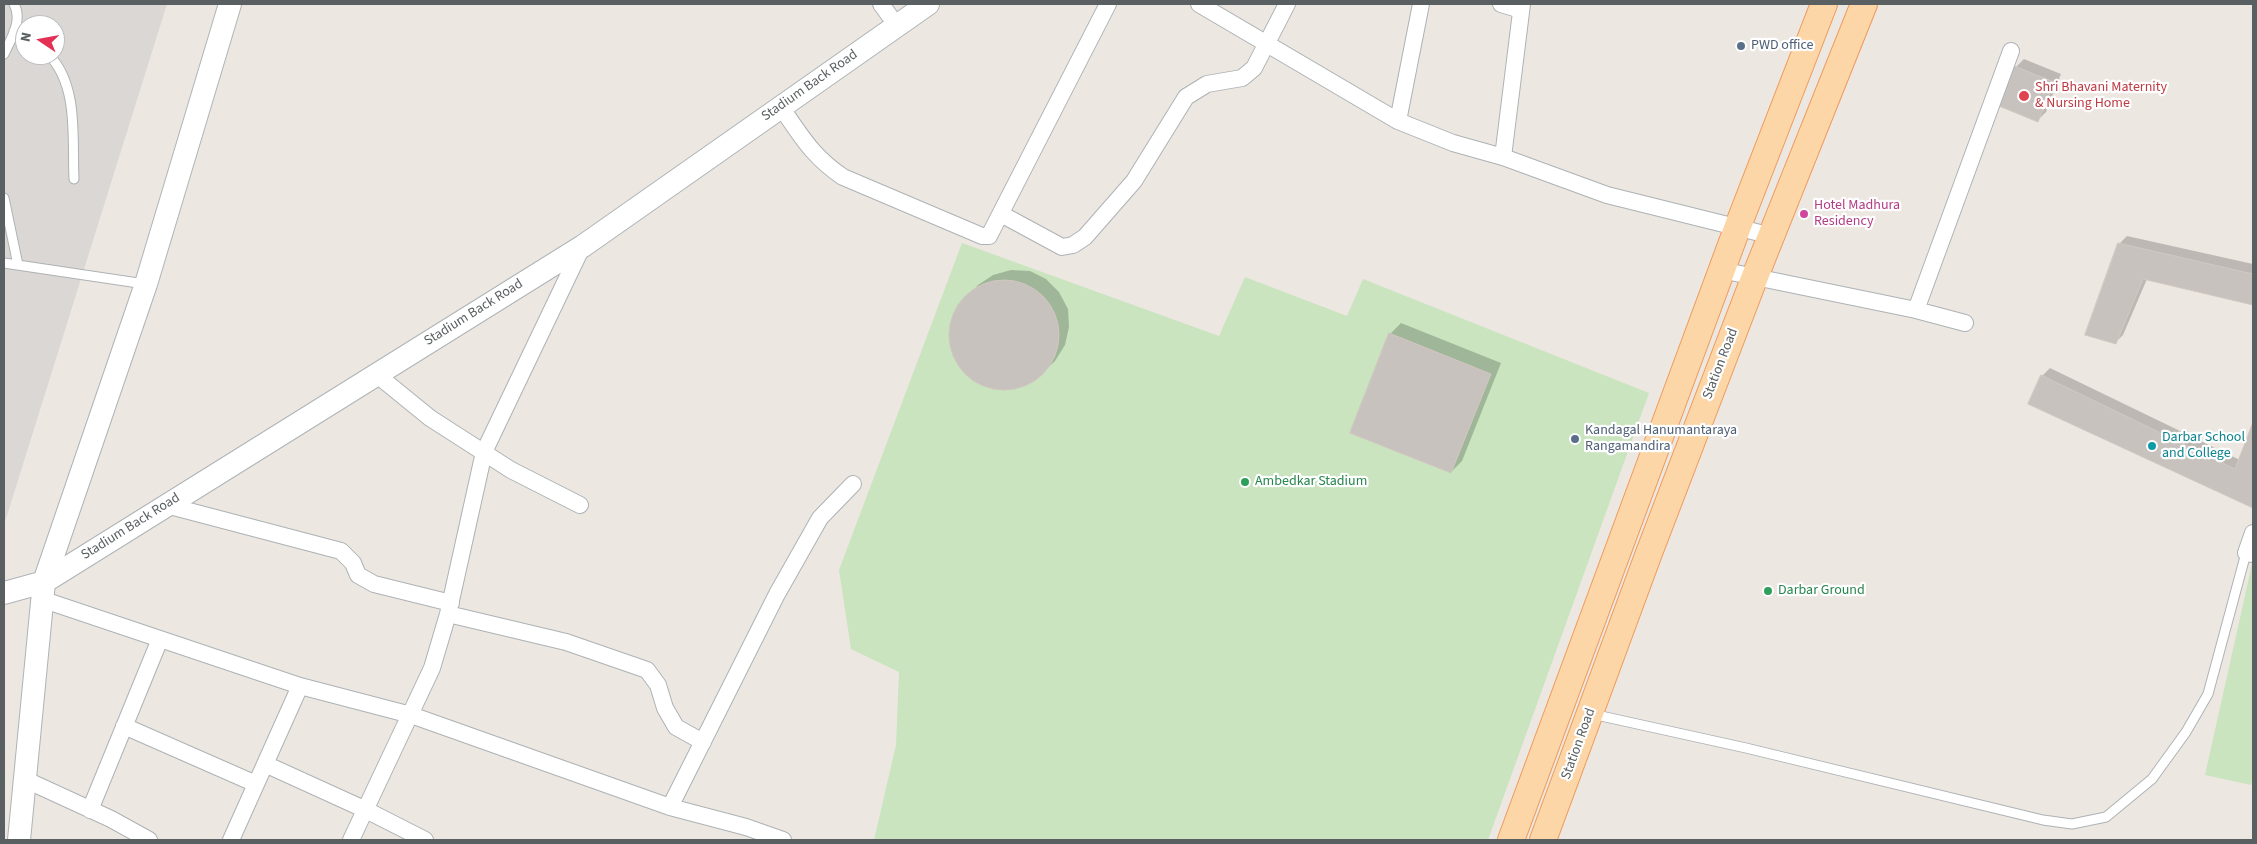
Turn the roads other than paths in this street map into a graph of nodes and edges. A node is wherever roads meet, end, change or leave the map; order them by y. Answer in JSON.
{"nodes":[{"id":1,"x":14,"y":4,"type":"edge"},
{"id":2,"x":230,"y":4,"type":"edge"},
{"id":3,"x":881,"y":4,"type":"edge"},
{"id":4,"x":928,"y":4,"type":"edge"},
{"id":5,"x":1108,"y":4,"type":"edge"},
{"id":6,"x":1199,"y":4,"type":"edge"},
{"id":7,"x":1287,"y":4,"type":"edge"},
{"id":8,"x":1421,"y":4,"type":"edge"},
{"id":9,"x":1502,"y":4,"type":"edge"},
{"id":10,"x":1824,"y":4,"type":"edge"},
{"id":11,"x":1864,"y":4,"type":"edge"},
{"id":12,"x":1521,"y":7,"type":"edge"},
{"id":13,"x":897,"y":26,"type":"junction"},
{"id":14,"x":14,"y":31,"type":"joint"},
{"id":15,"x":1265,"y":43,"type":"junction"},
{"id":16,"x":2011,"y":51,"type":"dead end"},
{"id":17,"x":4,"y":54,"type":"edge"},
{"id":18,"x":55,"y":65,"type":"edge"},
{"id":19,"x":781,"y":107,"type":"junction"},
{"id":20,"x":1398,"y":121,"type":"junction"},
{"id":21,"x":1503,"y":157,"type":"junction"},
{"id":22,"x":74,"y":179,"type":"dead end"},
{"id":23,"x":4,"y":198,"type":"edge"},
{"id":24,"x":1001,"y":214,"type":"junction"},
{"id":25,"x":1738,"y":226,"type":"junction"},
{"id":26,"x":1772,"y":236,"type":"junction"},
{"id":27,"x":583,"y":246,"type":"junction"},
{"id":28,"x":4,"y":263,"type":"edge"},
{"id":29,"x":18,"y":265,"type":"junction"},
{"id":30,"x":1721,"y":270,"type":"junction"},
{"id":31,"x":1754,"y":279,"type":"junction"},
{"id":32,"x":146,"y":284,"type":"junction"},
{"id":33,"x":1916,"y":310,"type":"junction"},
{"id":34,"x":1965,"y":323,"type":"dead end"},
{"id":35,"x":376,"y":374,"type":"junction"},
{"id":36,"x":484,"y":452,"type":"junction"},
{"id":37,"x":853,"y":484,"type":"dead end"},
{"id":38,"x":580,"y":504,"type":"dead end"},
{"id":39,"x":166,"y":505,"type":"junction"},
{"id":40,"x":2253,"y":533,"type":"edge"},
{"id":41,"x":2250,"y":553,"type":"edge"},
{"id":42,"x":42,"y":591,"type":"junction"},
{"id":43,"x":4,"y":593,"type":"edge"},
{"id":44,"x":450,"y":608,"type":"junction"},
{"id":45,"x":160,"y":639,"type":"junction"},
{"id":46,"x":300,"y":686,"type":"junction"},
{"id":47,"x":1590,"y":714,"type":"junction"},
{"id":48,"x":411,"y":715,"type":"junction"},
{"id":49,"x":124,"y":726,"type":"junction"},
{"id":50,"x":703,"y":742,"type":"junction"},
{"id":51,"x":265,"y":764,"type":"junction"},
{"id":52,"x":24,"y":779,"type":"junction"},
{"id":53,"x":256,"y":784,"type":"junction"},
{"id":54,"x":670,"y":807,"type":"junction"},
{"id":55,"x":90,"y":810,"type":"junction"},
{"id":56,"x":366,"y":810,"type":"junction"},
{"id":57,"x":743,"y":834,"type":"edge"},
{"id":58,"x":24,"y":838,"type":"edge"},
{"id":59,"x":149,"y":840,"type":"edge"},
{"id":60,"x":231,"y":840,"type":"edge"},
{"id":61,"x":351,"y":840,"type":"edge"},
{"id":62,"x":425,"y":840,"type":"edge"},
{"id":63,"x":783,"y":840,"type":"edge"},
{"id":64,"x":1511,"y":840,"type":"edge"},
{"id":65,"x":1543,"y":840,"type":"edge"}],
"edges":[{"from":1,"to":14,"type":"lane"},
{"from":2,"to":32,"type":"street"},
{"from":3,"to":13,"type":"street"},
{"from":4,"to":13,"type":"street","name":"Stadium Back Road"},
{"from":5,"to":24,"type":"street"},
{"from":6,"to":15,"type":"street"},
{"from":7,"to":15,"type":"street"},
{"from":8,"to":20,"type":"street"},
{"from":9,"to":12,"type":"street"},
{"from":10,"to":25,"type":"main road"},
{"from":11,"to":26,"type":"main road","name":"Station Road"},
{"from":12,"to":21,"type":"street"},
{"from":13,"to":19,"type":"street","name":"Stadium Back Road"},
{"from":14,"to":17,"type":"lane"},
{"from":15,"to":20,"type":"street"},
{"from":15,"to":24,"type":"street"},
{"from":16,"to":33,"type":"street"},
{"from":18,"to":22,"type":"lane"},
{"from":19,"to":24,"type":"street"},
{"from":19,"to":27,"type":"street","name":"Stadium Back Road"},
{"from":20,"to":21,"type":"street"},
{"from":21,"to":25,"type":"street"},
{"from":23,"to":29,"type":"lane"},
{"from":25,"to":26,"type":"street"},
{"from":25,"to":30,"type":"main road"},
{"from":26,"to":31,"type":"main road","name":"Station Road"},
{"from":27,"to":35,"type":"street","name":"Stadium Back Road"},
{"from":27,"to":36,"type":"street"},
{"from":28,"to":29,"type":"lane"},
{"from":29,"to":32,"type":"lane"},
{"from":30,"to":31,"type":"street"},
{"from":30,"to":64,"type":"main road"},
{"from":31,"to":33,"type":"street"},
{"from":31,"to":47,"type":"main road","name":"Station Road"},
{"from":32,"to":42,"type":"street"},
{"from":33,"to":34,"type":"street"},
{"from":35,"to":36,"type":"street"},
{"from":35,"to":39,"type":"street","name":"Stadium Back Road"},
{"from":36,"to":38,"type":"street"},
{"from":36,"to":44,"type":"street"},
{"from":37,"to":50,"type":"street"},
{"from":39,"to":42,"type":"street","name":"Stadium Back Road"},
{"from":39,"to":44,"type":"street"},
{"from":40,"to":41,"type":"street"},
{"from":41,"to":47,"type":"lane"},
{"from":42,"to":43,"type":"street","name":"Stadium Back Road"},
{"from":42,"to":45,"type":"street"},
{"from":42,"to":52,"type":"street"},
{"from":44,"to":48,"type":"street"},
{"from":44,"to":50,"type":"street"},
{"from":45,"to":46,"type":"street"},
{"from":45,"to":49,"type":"street"},
{"from":46,"to":48,"type":"street"},
{"from":46,"to":51,"type":"street"},
{"from":47,"to":65,"type":"main road","name":"Station Road"},
{"from":48,"to":54,"type":"street"},
{"from":48,"to":56,"type":"street"},
{"from":49,"to":53,"type":"street"},
{"from":49,"to":55,"type":"street"},
{"from":50,"to":54,"type":"street"},
{"from":51,"to":53,"type":"street"},
{"from":51,"to":56,"type":"street"},
{"from":52,"to":55,"type":"street"},
{"from":52,"to":58,"type":"street"},
{"from":53,"to":60,"type":"street"},
{"from":54,"to":57,"type":"street"},
{"from":55,"to":59,"type":"street"},
{"from":56,"to":61,"type":"street"},
{"from":56,"to":62,"type":"street"},
{"from":57,"to":63,"type":"street"}]}
